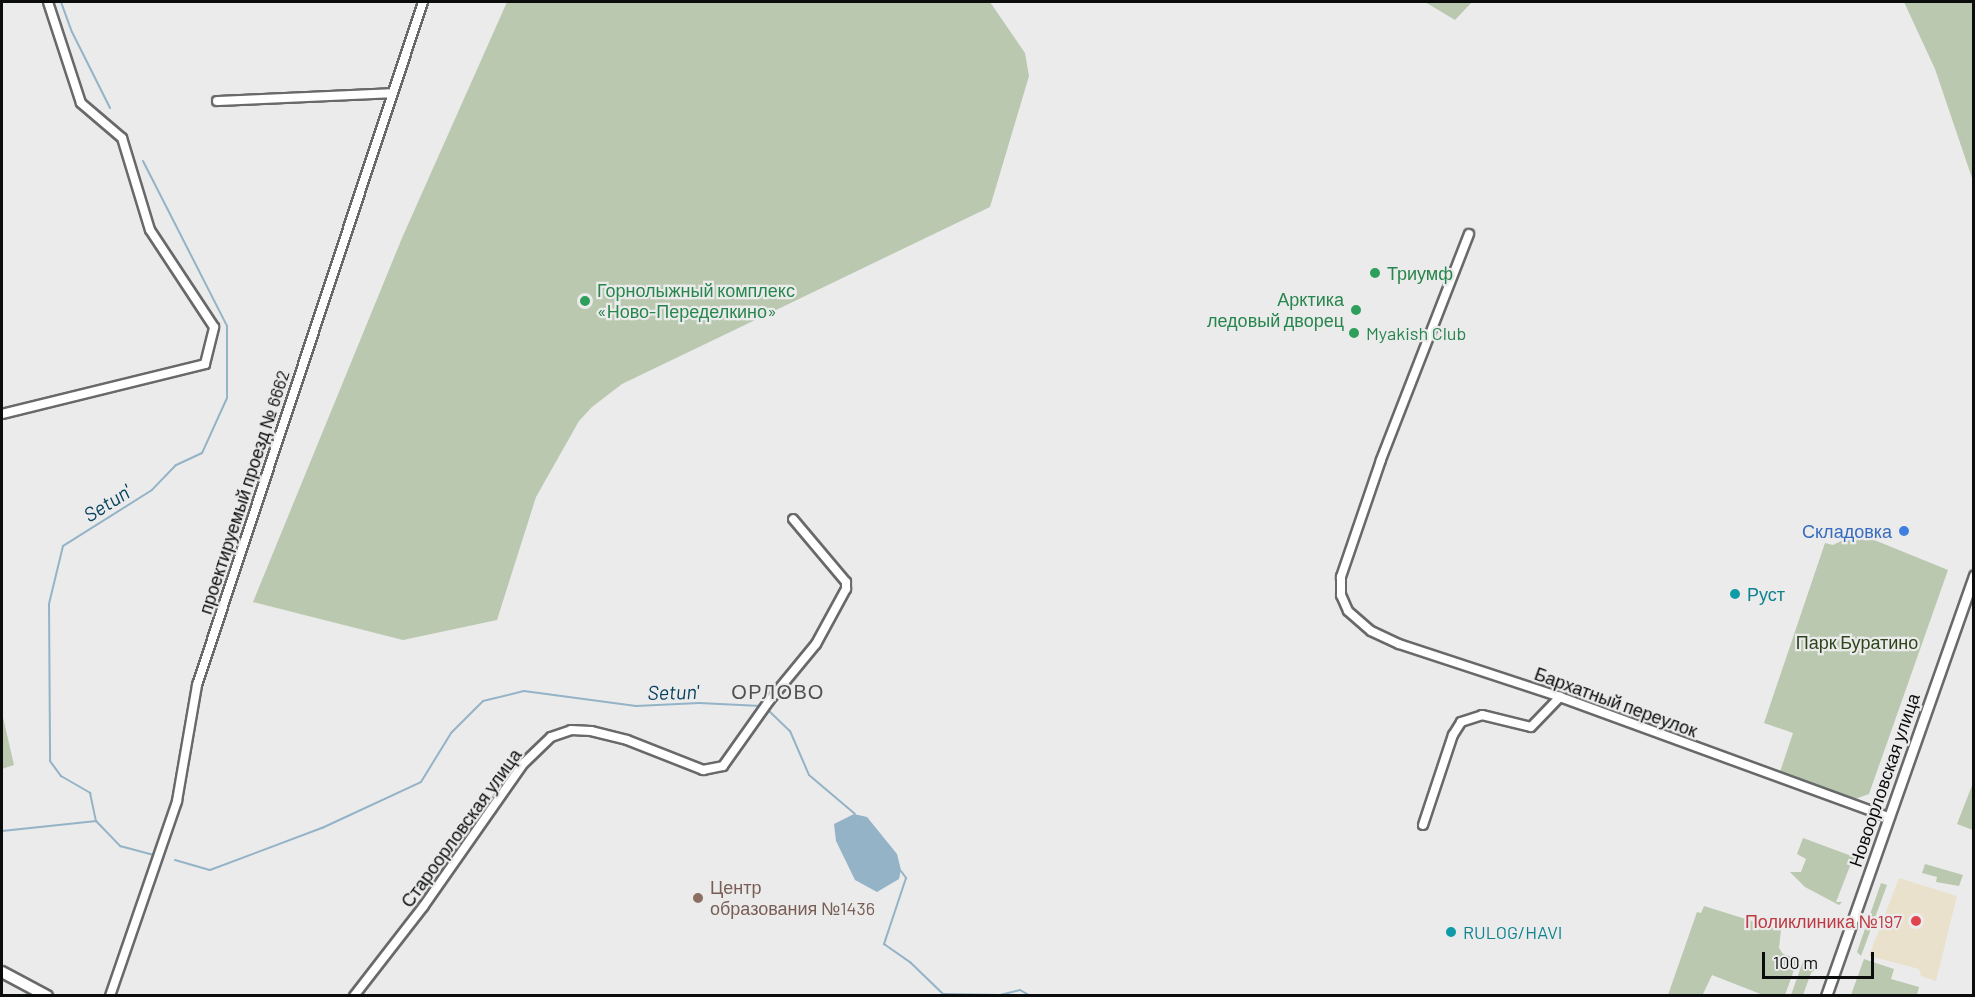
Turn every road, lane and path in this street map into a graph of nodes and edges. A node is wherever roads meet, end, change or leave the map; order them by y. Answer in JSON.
{"nodes":[{"id":1,"x":48,"y":2,"type":"edge"},
{"id":2,"x":423,"y":2,"type":"edge"},
{"id":3,"x":392,"y":93,"type":"junction"},
{"id":4,"x":217,"y":101,"type":"dead end"},
{"id":5,"x":1469,"y":234,"type":"dead end"},
{"id":6,"x":2,"y":414,"type":"edge"},
{"id":7,"x":793,"y":519,"type":"dead end"},
{"id":8,"x":1974,"y":575,"type":"edge"},
{"id":9,"x":1560,"y":697,"type":"junction"},
{"id":10,"x":1888,"y":817,"type":"junction"},
{"id":11,"x":1423,"y":825,"type":"dead end"},
{"id":12,"x":2,"y":972,"type":"edge"},
{"id":13,"x":47,"y":996,"type":"edge"},
{"id":14,"x":110,"y":996,"type":"edge"},
{"id":15,"x":354,"y":996,"type":"edge"},
{"id":16,"x":1826,"y":996,"type":"edge"}],
"edges":[{"from":1,"to":6,"type":"street"},
{"from":2,"to":3,"type":"street","name":"проектируемый проезд № 6662"},
{"from":3,"to":4,"type":"street"},
{"from":3,"to":14,"type":"street","name":"проектируемый проезд № 6662"},
{"from":5,"to":9,"type":"street","name":"Бархатный переулок"},
{"from":7,"to":15,"type":"street","name":"Староорловская улица"},
{"from":8,"to":10,"type":"street","name":"Новоорловская улица"},
{"from":9,"to":10,"type":"street","name":"Бархатный переулок"},
{"from":9,"to":11,"type":"street"},
{"from":10,"to":16,"type":"street","name":"Новоорловская улица"},
{"from":12,"to":13,"type":"main road"}]}
